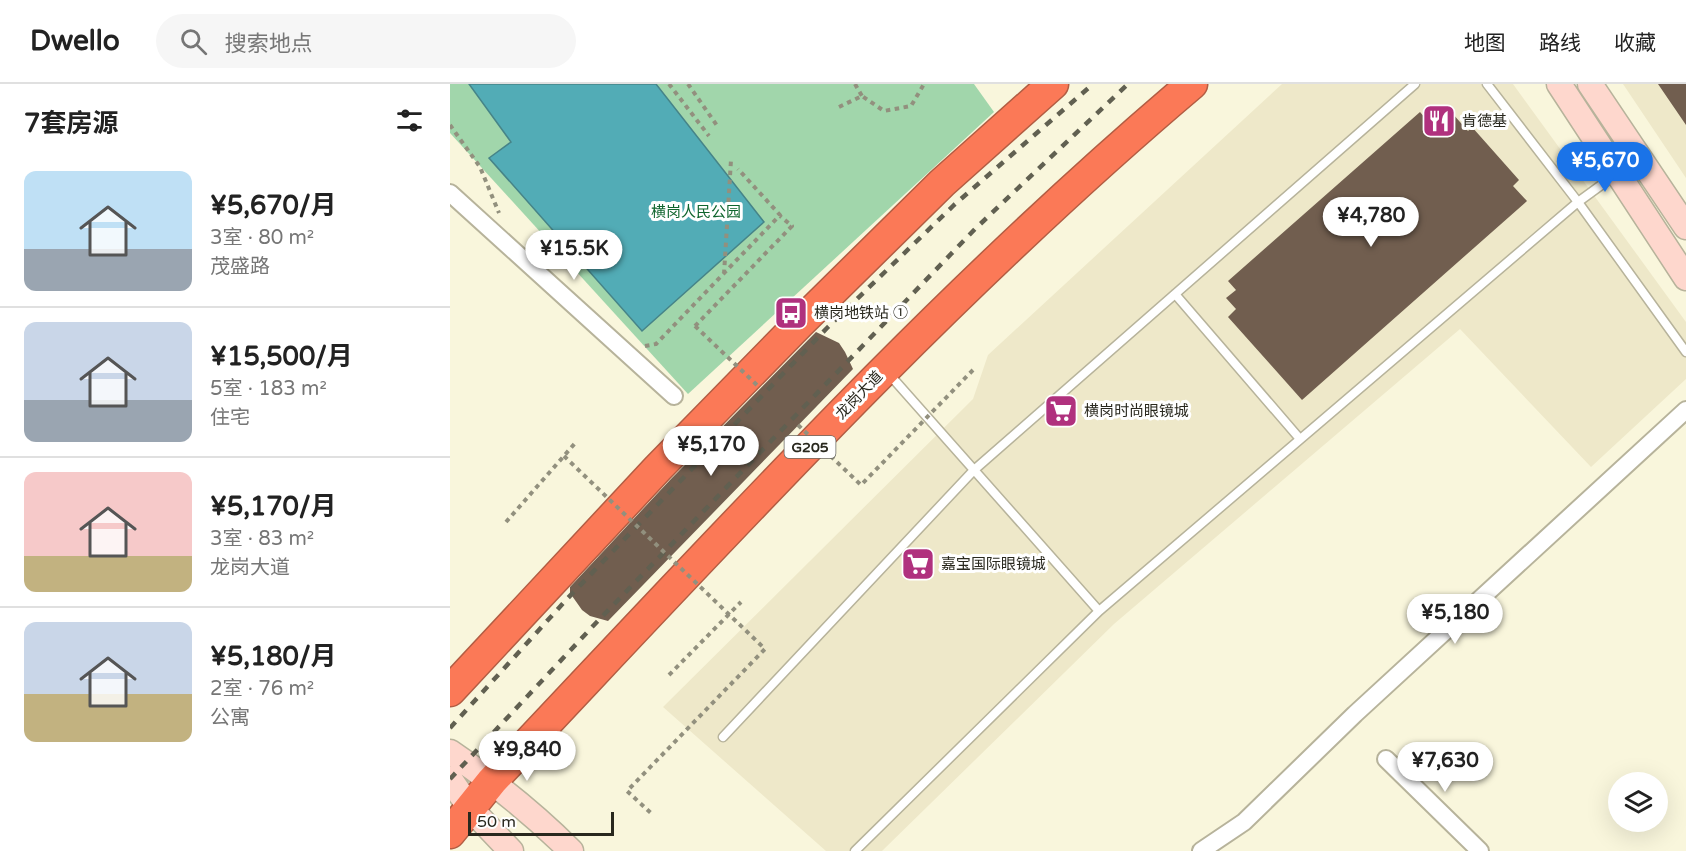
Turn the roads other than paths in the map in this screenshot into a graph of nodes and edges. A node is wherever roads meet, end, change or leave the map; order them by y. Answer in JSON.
{"nodes":[{"id":1,"x":1053,"y":84,"type":"edge"},
{"id":2,"x":1192,"y":84,"type":"edge"},
{"id":3,"x":1415,"y":84,"type":"edge"},
{"id":4,"x":1486,"y":84,"type":"edge"},
{"id":5,"x":1559,"y":84,"type":"edge"},
{"id":6,"x":1590,"y":84,"type":"edge"},
{"id":7,"x":1618,"y":173,"type":"junction"},
{"id":8,"x":450,"y":193,"type":"edge"},
{"id":9,"x":1578,"y":202,"type":"junction"},
{"id":10,"x":1686,"y":227,"type":"edge"},
{"id":11,"x":1686,"y":278,"type":"edge"},
{"id":12,"x":1175,"y":294,"type":"junction"},
{"id":13,"x":1686,"y":352,"type":"edge"},
{"id":14,"x":884,"y":369,"type":"junction"},
{"id":15,"x":674,"y":396,"type":"dead end"},
{"id":16,"x":1686,"y":410,"type":"edge"},
{"id":17,"x":1300,"y":439,"type":"junction"},
{"id":18,"x":974,"y":470,"type":"junction"},
{"id":19,"x":1099,"y":611,"type":"junction"},
{"id":20,"x":450,"y":691,"type":"edge"},
{"id":21,"x":723,"y":737,"type":"dead end"},
{"id":22,"x":450,"y":752,"type":"edge"},
{"id":23,"x":1386,"y":759,"type":"dead end"},
{"id":24,"x":450,"y":779,"type":"edge"},
{"id":25,"x":492,"y":781,"type":"junction"},
{"id":26,"x":470,"y":808,"type":"junction"},
{"id":27,"x":450,"y":833,"type":"edge"},
{"id":28,"x":511,"y":851,"type":"edge"},
{"id":29,"x":571,"y":851,"type":"edge"},
{"id":30,"x":855,"y":851,"type":"edge"},
{"id":31,"x":1201,"y":851,"type":"edge"},
{"id":32,"x":1480,"y":851,"type":"edge"}],
"edges":[{"from":1,"to":20,"type":"highway"},
{"from":2,"to":14,"type":"highway","name":"龙岗大道","number":"G205"},
{"from":3,"to":12,"type":"lane"},
{"from":4,"to":9,"type":"lane"},
{"from":5,"to":7,"type":"street"},
{"from":6,"to":10,"type":"street"},
{"from":7,"to":9,"type":"lane"},
{"from":7,"to":11,"type":"street"},
{"from":8,"to":15,"type":"street"},
{"from":9,"to":13,"type":"lane"},
{"from":9,"to":17,"type":"lane"},
{"from":12,"to":17,"type":"lane"},
{"from":12,"to":18,"type":"lane"},
{"from":14,"to":18,"type":"lane"},
{"from":14,"to":25,"type":"highway","name":"龙岗大道","number":"G205"},
{"from":16,"to":31,"type":"street"},
{"from":17,"to":19,"type":"lane"},
{"from":18,"to":19,"type":"lane"},
{"from":18,"to":21,"type":"lane"},
{"from":19,"to":30,"type":"lane"},
{"from":22,"to":25,"type":"street"},
{"from":23,"to":32,"type":"street"},
{"from":24,"to":26,"type":"street"},
{"from":25,"to":26,"type":"highway","name":"龙岗大道","number":"G205"},
{"from":25,"to":29,"type":"street"},
{"from":26,"to":27,"type":"highway","name":"龙岗大道","number":"G205"},
{"from":26,"to":28,"type":"street"}]}
